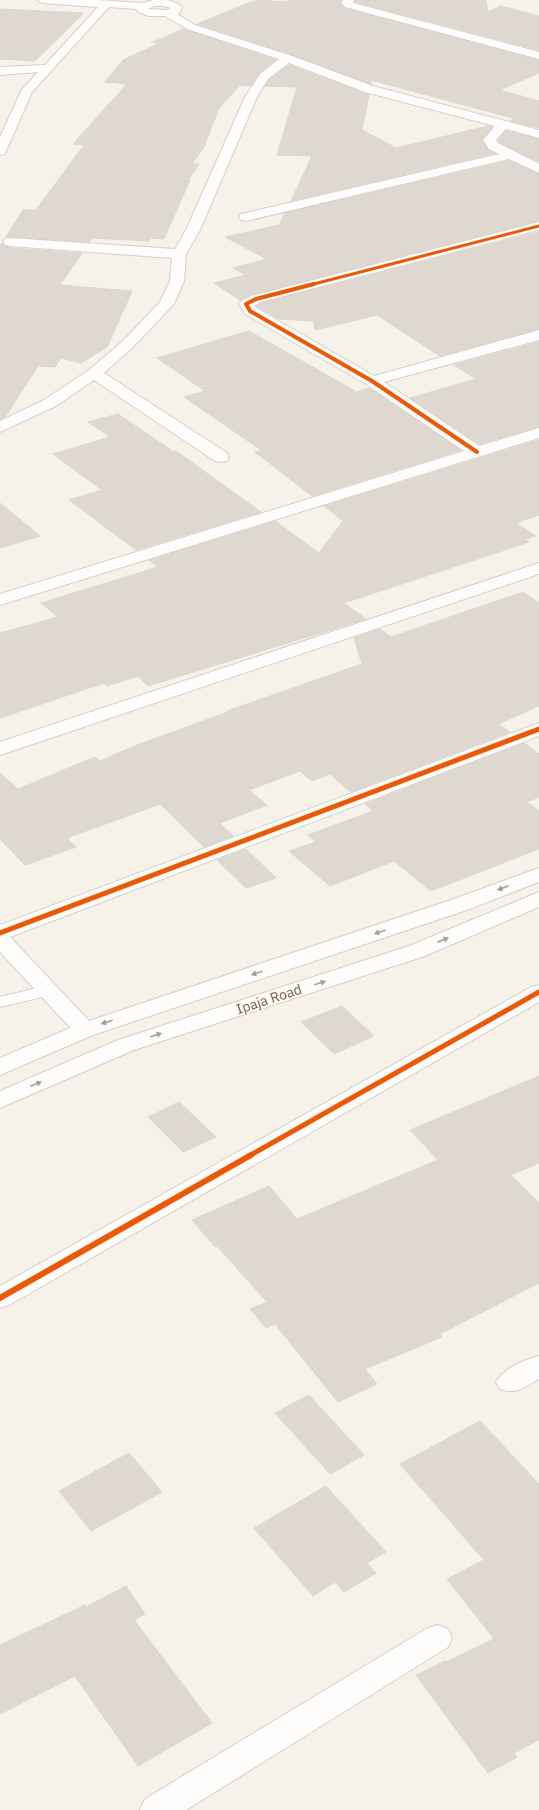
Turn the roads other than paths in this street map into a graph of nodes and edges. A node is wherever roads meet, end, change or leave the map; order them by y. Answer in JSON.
{"nodes":[{"id":1,"x":42,"y":0,"type":"edge"},
{"id":2,"x":349,"y":0,"type":"edge"},
{"id":3,"x":188,"y":2,"type":"dead end"},
{"id":4,"x":150,"y":3,"type":"edge"},
{"id":5,"x":106,"y":4,"type":"junction"},
{"id":6,"x":172,"y":10,"type":"junction"},
{"id":7,"x":539,"y":56,"type":"edge"},
{"id":8,"x":288,"y":58,"type":"junction"},
{"id":9,"x":47,"y":68,"type":"junction"},
{"id":10,"x":0,"y":71,"type":"edge"},
{"id":11,"x":504,"y":124,"type":"junction"},
{"id":12,"x":539,"y":134,"type":"edge"},
{"id":13,"x":0,"y":151,"type":"edge"},
{"id":14,"x":510,"y":155,"type":"junction"},
{"id":15,"x":539,"y":169,"type":"edge"},
{"id":16,"x":246,"y":217,"type":"dead end"},
{"id":17,"x":539,"y":226,"type":"edge"},
{"id":18,"x":10,"y":242,"type":"dead end"},
{"id":19,"x":179,"y":254,"type":"junction"},
{"id":20,"x":539,"y":335,"type":"edge"},
{"id":21,"x":94,"y":373,"type":"junction"},
{"id":22,"x":372,"y":381,"type":"junction"},
{"id":23,"x":0,"y":427,"type":"edge"},
{"id":24,"x":539,"y":433,"type":"edge"},
{"id":25,"x":477,"y":452,"type":"junction"},
{"id":26,"x":221,"y":456,"type":"dead end"},
{"id":27,"x":539,"y":568,"type":"edge"},
{"id":28,"x":0,"y":600,"type":"edge"},
{"id":29,"x":539,"y":729,"type":"edge"},
{"id":30,"x":0,"y":749,"type":"edge"},
{"id":31,"x":539,"y":874,"type":"edge"},
{"id":32,"x":539,"y":899,"type":"edge"},
{"id":33,"x":0,"y":933,"type":"edge"},
{"id":34,"x":0,"y":938,"type":"edge"},
{"id":35,"x":49,"y":990,"type":"junction"},
{"id":36,"x":539,"y":992,"type":"edge"},
{"id":37,"x":0,"y":1002,"type":"edge"},
{"id":38,"x":85,"y":1030,"type":"junction"},
{"id":39,"x":0,"y":1067,"type":"edge"},
{"id":40,"x":0,"y":1100,"type":"edge"},
{"id":41,"x":0,"y":1298,"type":"edge"},
{"id":42,"x":539,"y":1366,"type":"edge"},
{"id":43,"x":510,"y":1382,"type":"dead end"},
{"id":44,"x":437,"y":1638,"type":"dead end"},
{"id":45,"x":157,"y":1810,"type":"edge"}],
"edges":[{"from":1,"to":5,"type":"street"},
{"from":2,"to":7,"type":"street"},
{"from":3,"to":6,"type":"street"},
{"from":4,"to":5,"type":"street"},
{"from":4,"to":6,"type":"street"},
{"from":5,"to":9,"type":"street"},
{"from":6,"to":8,"type":"street"},
{"from":8,"to":11,"type":"street"},
{"from":8,"to":19,"type":"street"},
{"from":9,"to":10,"type":"street"},
{"from":9,"to":13,"type":"street"},
{"from":11,"to":12,"type":"street"},
{"from":11,"to":14,"type":"street"},
{"from":14,"to":15,"type":"street"},
{"from":14,"to":16,"type":"street"},
{"from":17,"to":22,"type":"street"},
{"from":18,"to":19,"type":"street"},
{"from":19,"to":21,"type":"street"},
{"from":20,"to":22,"type":"street"},
{"from":21,"to":23,"type":"street"},
{"from":21,"to":26,"type":"street"},
{"from":22,"to":25,"type":"street"},
{"from":24,"to":25,"type":"street"},
{"from":25,"to":28,"type":"street"},
{"from":27,"to":30,"type":"street"},
{"from":29,"to":33,"type":"street"},
{"from":31,"to":38,"type":"street","name":"Ipaja Road","one_way":true},
{"from":40,"to":32,"type":"street","name":"Ipaja Road","one_way":true},
{"from":34,"to":35,"type":"street"},
{"from":35,"to":37,"type":"lane"},
{"from":35,"to":38,"type":"street"},
{"from":36,"to":41,"type":"street"},
{"from":38,"to":39,"type":"street","name":"Ipaja Road"},
{"from":42,"to":43,"type":"street"},
{"from":44,"to":45,"type":"street"}]}
